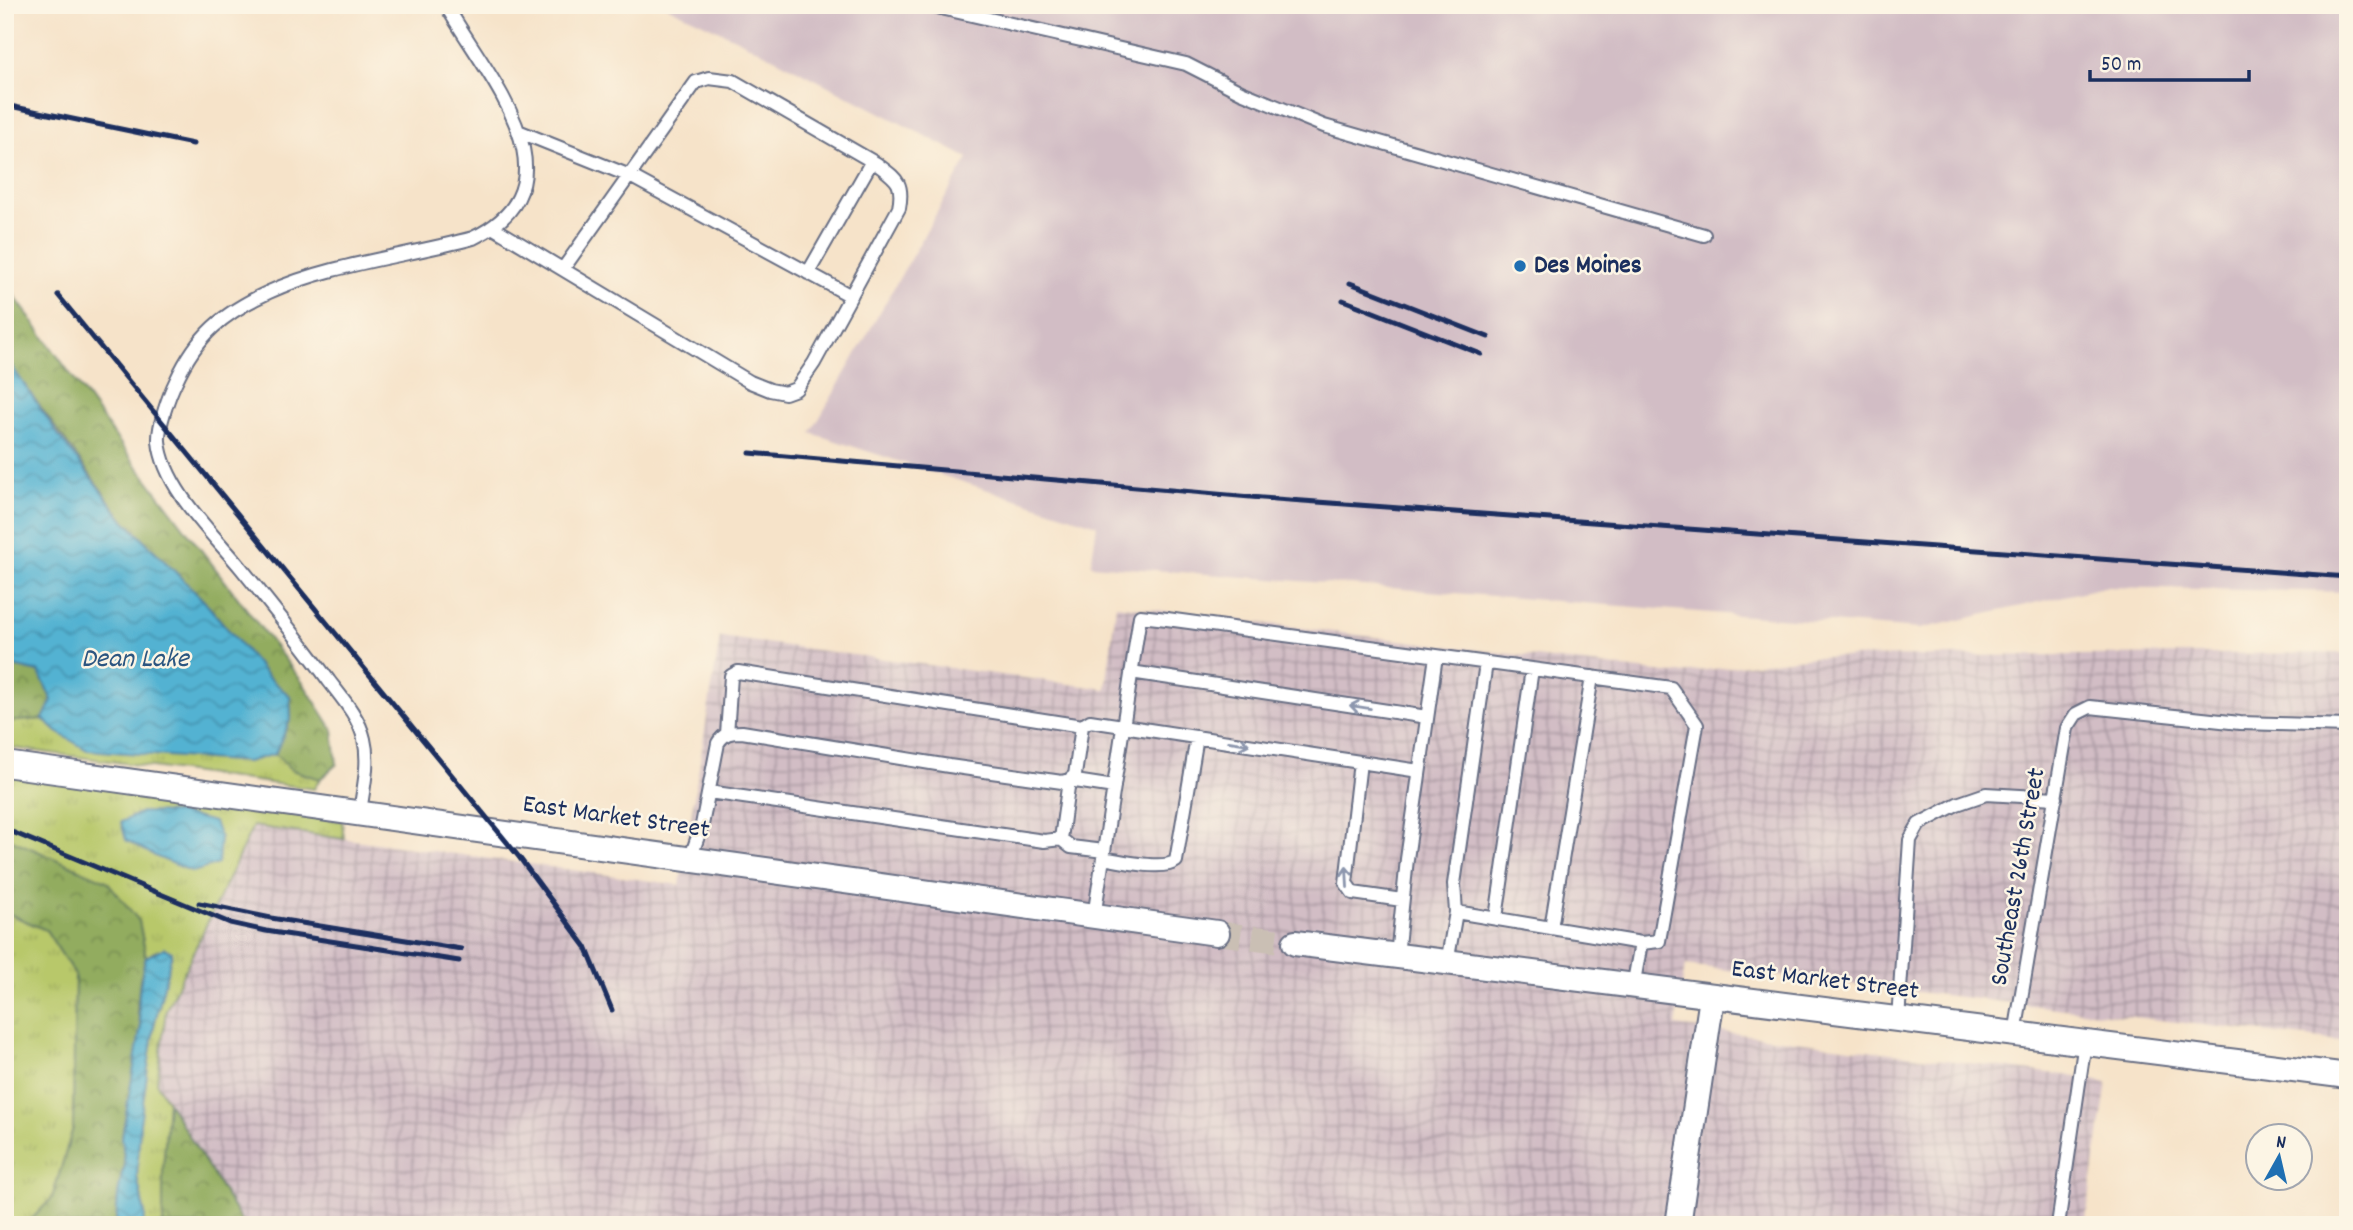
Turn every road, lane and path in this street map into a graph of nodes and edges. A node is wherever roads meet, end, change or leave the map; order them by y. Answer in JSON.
{"nodes":[{"id":1,"x":446,"y":5,"type":"edge"},
{"id":2,"x":928,"y":5,"type":"edge"},
{"id":3,"x":518,"y":131,"type":"junction"},
{"id":4,"x":872,"y":161,"type":"junction"},
{"id":5,"x":630,"y":176,"type":"junction"},
{"id":6,"x":494,"y":228,"type":"junction"},
{"id":7,"x":1704,"y":235,"type":"dead end"},
{"id":8,"x":564,"y":269,"type":"junction"},
{"id":9,"x":808,"y":273,"type":"junction"},
{"id":10,"x":851,"y":296,"type":"junction"},
{"id":11,"x":1436,"y":656,"type":"junction"},
{"id":12,"x":1486,"y":663,"type":"junction"},
{"id":13,"x":1532,"y":669,"type":"junction"},
{"id":14,"x":1131,"y":672,"type":"junction"},
{"id":15,"x":1592,"y":677,"type":"junction"},
{"id":16,"x":1427,"y":717,"type":"junction"},
{"id":17,"x":1123,"y":725,"type":"junction"},
{"id":18,"x":1082,"y":726,"type":"junction"},
{"id":19,"x":2348,"y":726,"type":"edge"},
{"id":20,"x":727,"y":734,"type":"junction"},
{"id":21,"x":1197,"y":737,"type":"junction"},
{"id":22,"x":1360,"y":762,"type":"junction"},
{"id":23,"x":5,"y":764,"type":"edge"},
{"id":24,"x":1419,"y":771,"type":"junction"},
{"id":25,"x":1069,"y":780,"type":"junction"},
{"id":26,"x":1114,"y":787,"type":"junction"},
{"id":27,"x":709,"y":792,"type":"junction"},
{"id":28,"x":2056,"y":798,"type":"junction"},
{"id":29,"x":360,"y":812,"type":"junction"},
{"id":30,"x":1061,"y":839,"type":"junction"},
{"id":31,"x":1103,"y":855,"type":"junction"},
{"id":32,"x":690,"y":859,"type":"junction"},
{"id":33,"x":1402,"y":900,"type":"junction"},
{"id":34,"x":1456,"y":912,"type":"junction"},
{"id":35,"x":1094,"y":917,"type":"junction"},
{"id":36,"x":1496,"y":918,"type":"junction"},
{"id":37,"x":1551,"y":928,"type":"junction"},
{"id":38,"x":1217,"y":933,"type":"tunnel mouth"},
{"id":39,"x":1295,"y":943,"type":"tunnel mouth"},
{"id":40,"x":1641,"y":943,"type":"junction"},
{"id":41,"x":1397,"y":956,"type":"junction"},
{"id":42,"x":1447,"y":963,"type":"junction"},
{"id":43,"x":1633,"y":987,"type":"junction"},
{"id":44,"x":1712,"y":997,"type":"junction"},
{"id":45,"x":1898,"y":1020,"type":"junction"},
{"id":46,"x":2015,"y":1034,"type":"junction"},
{"id":47,"x":2085,"y":1042,"type":"junction"},
{"id":48,"x":2348,"y":1076,"type":"edge"},
{"id":49,"x":1678,"y":1225,"type":"edge"},
{"id":50,"x":2058,"y":1225,"type":"edge"}],
"edges":[{"from":1,"to":3,"type":"lane"},
{"from":2,"to":7,"type":"lane"},
{"from":3,"to":5,"type":"lane"},
{"from":3,"to":6,"type":"lane"},
{"from":4,"to":5,"type":"lane"},
{"from":4,"to":9,"type":"lane"},
{"from":4,"to":10,"type":"lane"},
{"from":5,"to":8,"type":"lane"},
{"from":5,"to":9,"type":"lane"},
{"from":6,"to":8,"type":"lane"},
{"from":6,"to":29,"type":"lane"},
{"from":8,"to":10,"type":"lane"},
{"from":9,"to":10,"type":"lane"},
{"from":11,"to":12,"type":"lane"},
{"from":11,"to":14,"type":"lane"},
{"from":11,"to":16,"type":"lane"},
{"from":12,"to":13,"type":"lane"},
{"from":12,"to":34,"type":"lane"},
{"from":13,"to":15,"type":"lane"},
{"from":13,"to":36,"type":"lane"},
{"from":16,"to":14,"type":"lane","one_way":true},
{"from":14,"to":17,"type":"lane"},
{"from":15,"to":37,"type":"lane"},
{"from":15,"to":40,"type":"lane"},
{"from":16,"to":24,"type":"lane"},
{"from":17,"to":18,"type":"lane"},
{"from":17,"to":21,"type":"lane"},
{"from":17,"to":26,"type":"lane"},
{"from":18,"to":20,"type":"lane"},
{"from":18,"to":25,"type":"lane"},
{"from":19,"to":28,"type":"lane","name":"Southeast 26th Street"},
{"from":20,"to":25,"type":"lane"},
{"from":20,"to":27,"type":"lane"},
{"from":21,"to":22,"type":"lane","one_way":true},
{"from":21,"to":31,"type":"lane"},
{"from":22,"to":24,"type":"lane"},
{"from":33,"to":22,"type":"lane","one_way":true},
{"from":23,"to":29,"type":"street","name":"East Market Street"},
{"from":24,"to":33,"type":"lane"},
{"from":25,"to":26,"type":"lane"},
{"from":25,"to":30,"type":"lane"},
{"from":26,"to":31,"type":"lane"},
{"from":27,"to":30,"type":"lane"},
{"from":27,"to":32,"type":"lane"},
{"from":28,"to":45,"type":"lane"},
{"from":28,"to":46,"type":"lane","name":"Southeast 26th Street"},
{"from":29,"to":32,"type":"street","name":"East Market Street"},
{"from":30,"to":31,"type":"lane"},
{"from":31,"to":35,"type":"lane"},
{"from":32,"to":35,"type":"street","name":"East Market Street"},
{"from":33,"to":41,"type":"lane"},
{"from":34,"to":36,"type":"lane"},
{"from":34,"to":42,"type":"lane"},
{"from":35,"to":38,"type":"street","name":"East Market Street"},
{"from":36,"to":37,"type":"lane"},
{"from":37,"to":40,"type":"lane"},
{"from":39,"to":41,"type":"street","name":"East Market Street"},
{"from":40,"to":43,"type":"lane"},
{"from":41,"to":42,"type":"street","name":"East Market Street"},
{"from":42,"to":43,"type":"street","name":"East Market Street"},
{"from":43,"to":44,"type":"street","name":"East Market Street"},
{"from":44,"to":45,"type":"street","name":"East Market Street"},
{"from":44,"to":49,"type":"street"},
{"from":45,"to":46,"type":"street","name":"East Market Street"},
{"from":46,"to":47,"type":"street","name":"East Market Street"},
{"from":47,"to":48,"type":"street","name":"East Market Street"},
{"from":47,"to":50,"type":"lane"}]}
